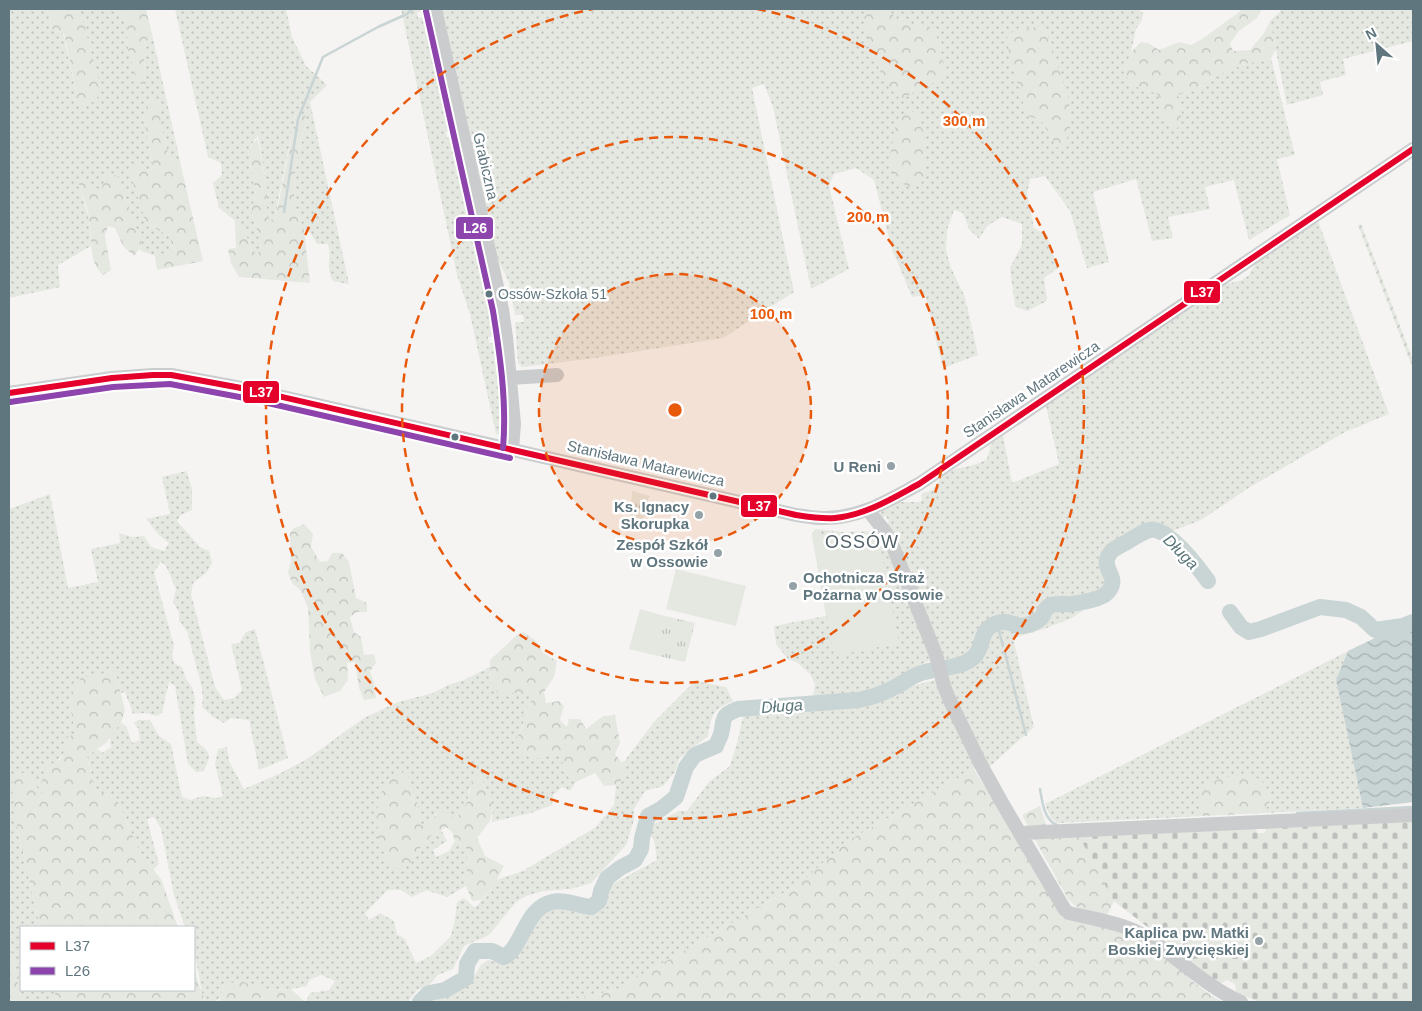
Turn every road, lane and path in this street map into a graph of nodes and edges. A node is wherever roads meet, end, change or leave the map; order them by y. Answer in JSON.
{"nodes":[{"id":1,"x":434,"y":9,"type":"edge"},
{"id":2,"x":1413,"y":149,"type":"edge"},
{"id":3,"x":557,"y":375,"type":"dead end"},
{"id":4,"x":510,"y":378,"type":"junction"},
{"id":5,"x":9,"y":393,"type":"edge"},
{"id":6,"x":512,"y":449,"type":"junction"},
{"id":7,"x":868,"y":510,"type":"junction"},
{"id":8,"x":1413,"y":816,"type":"edge"},
{"id":9,"x":1021,"y":833,"type":"junction"},
{"id":10,"x":1241,"y":1002,"type":"edge"}],
"edges":[{"from":1,"to":4,"type":"street","name":"Grabiczna"},
{"from":2,"to":7,"type":"street","name":"Stanisława Matarewicza"},
{"from":3,"to":4,"type":"street"},
{"from":4,"to":6,"type":"street","name":"Grabiczna"},
{"from":5,"to":6,"type":"street","name":"Stanisława Matarewicza"},
{"from":6,"to":7,"type":"street","name":"Stanisława Matarewicza"},
{"from":7,"to":9,"type":"street"},
{"from":8,"to":9,"type":"street"},
{"from":9,"to":10,"type":"street"}]}
